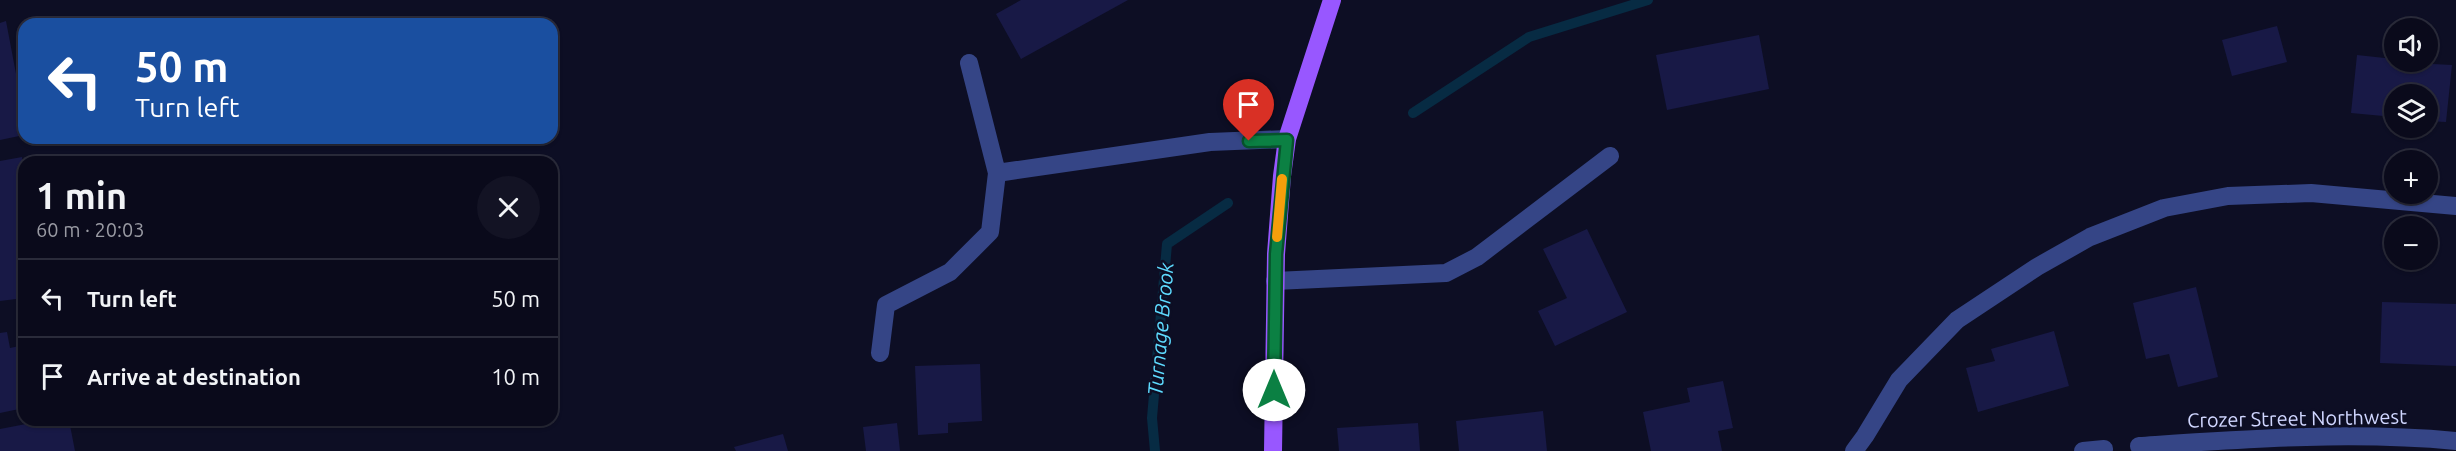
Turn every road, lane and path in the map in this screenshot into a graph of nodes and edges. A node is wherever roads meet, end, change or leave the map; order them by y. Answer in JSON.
{"nodes":[{"id":1,"x":1332,"y":0,"type":"edge"},
{"id":2,"x":969,"y":63,"type":"dead end"},
{"id":3,"x":1287,"y":140,"type":"junction"},
{"id":4,"x":1610,"y":156,"type":"dead end"},
{"id":5,"x":997,"y":173,"type":"junction"},
{"id":6,"x":2456,"y":207,"type":"edge"},
{"id":7,"x":1275,"y":280,"type":"junction"},
{"id":8,"x":880,"y":353,"type":"dead end"},
{"id":9,"x":2456,"y":441,"type":"edge"},
{"id":10,"x":2139,"y":446,"type":"dead end"},
{"id":11,"x":2104,"y":448,"type":"dead end"},
{"id":12,"x":1273,"y":451,"type":"edge"},
{"id":13,"x":1854,"y":451,"type":"edge"},
{"id":14,"x":2083,"y":451,"type":"edge"}],
"edges":[{"from":1,"to":3,"type":"main road"},
{"from":2,"to":5,"type":"street"},
{"from":3,"to":5,"type":"street"},
{"from":3,"to":7,"type":"main road"},
{"from":4,"to":7,"type":"street"},
{"from":5,"to":8,"type":"street"},
{"from":6,"to":13,"type":"street"},
{"from":7,"to":12,"type":"main road"},
{"from":9,"to":10,"type":"street","name":"Crozer Street Northwest"},
{"from":11,"to":14,"type":"street"}]}
